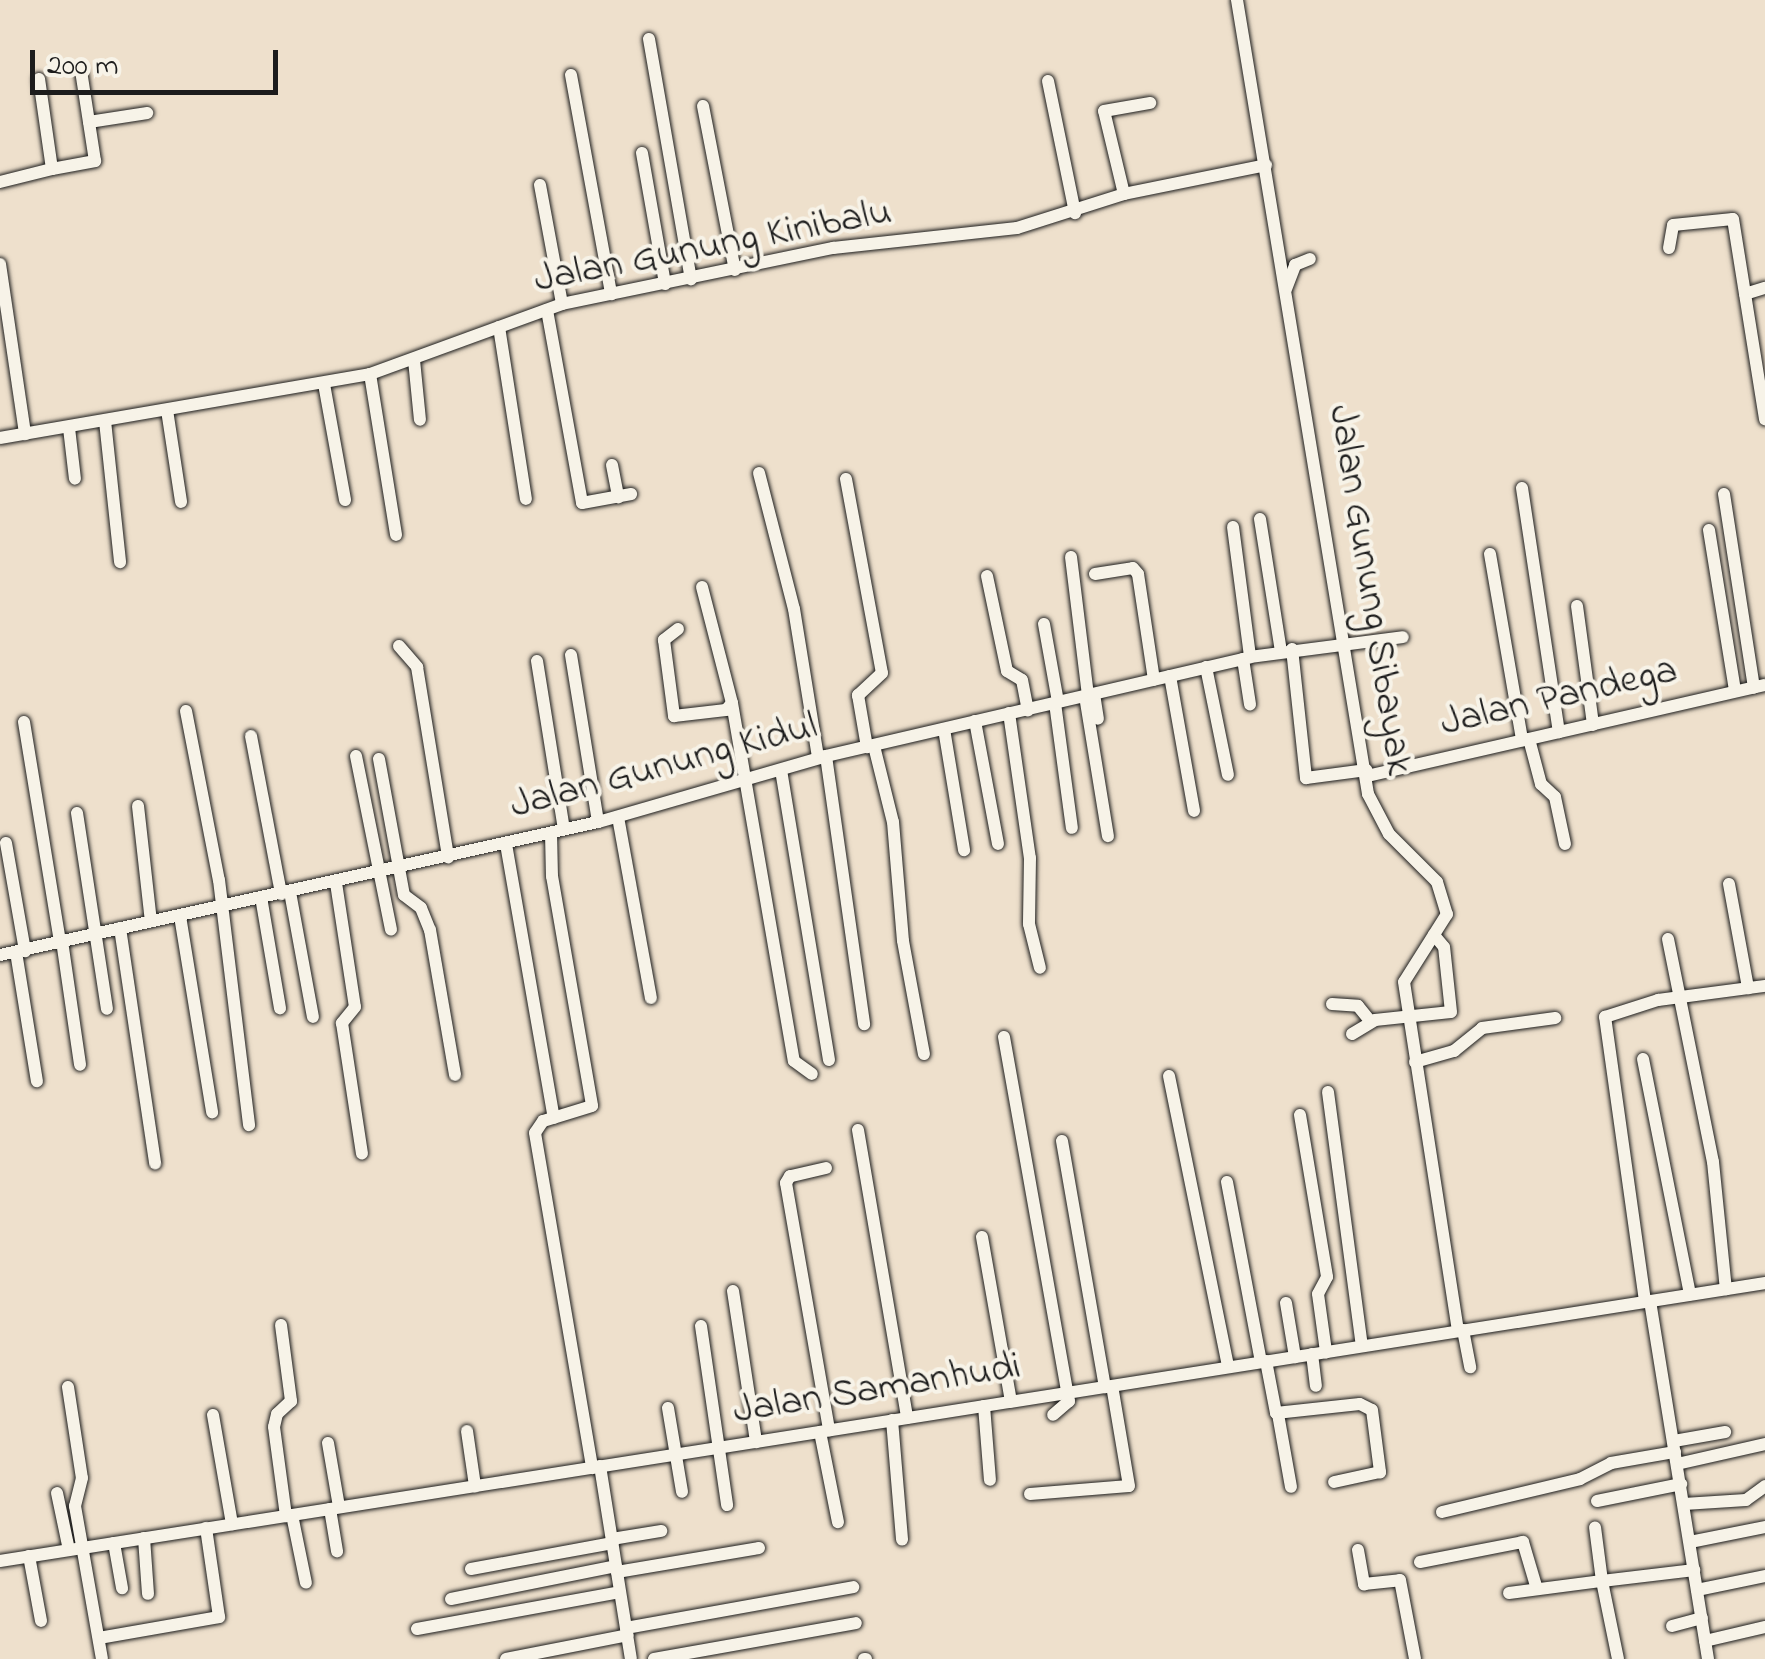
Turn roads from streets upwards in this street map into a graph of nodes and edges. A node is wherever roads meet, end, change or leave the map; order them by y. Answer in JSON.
{"nodes":[{"id":1,"x":1237,"y":0,"type":"edge"},
{"id":2,"x":649,"y":39,"type":"dead end"},
{"id":3,"x":81,"y":71,"type":"dead end"},
{"id":4,"x":571,"y":75,"type":"dead end"},
{"id":5,"x":39,"y":79,"type":"dead end"},
{"id":6,"x":1048,"y":81,"type":"dead end"},
{"id":7,"x":1150,"y":103,"type":"dead end"},
{"id":8,"x":704,"y":106,"type":"dead end"},
{"id":9,"x":146,"y":114,"type":"dead end"},
{"id":10,"x":89,"y":122,"type":"junction"},
{"id":11,"x":642,"y":154,"type":"dead end"},
{"id":12,"x":1266,"y":165,"type":"junction"},
{"id":13,"x":52,"y":170,"type":"junction"},
{"id":14,"x":0,"y":182,"type":"edge"},
{"id":15,"x":540,"y":185,"type":"dead end"},
{"id":16,"x":1124,"y":194,"type":"junction"},
{"id":17,"x":1075,"y":213,"type":"junction"},
{"id":18,"x":1669,"y":248,"type":"dead end"},
{"id":19,"x":1310,"y":259,"type":"dead end"},
{"id":20,"x":0,"y":264,"type":"edge"},
{"id":21,"x":735,"y":270,"type":"junction"},
{"id":22,"x":691,"y":280,"type":"junction"},
{"id":23,"x":665,"y":284,"type":"junction"},
{"id":24,"x":1765,"y":288,"type":"edge"},
{"id":25,"x":1286,"y":289,"type":"junction"},
{"id":26,"x":611,"y":294,"type":"junction"},
{"id":27,"x":1745,"y":294,"type":"junction"},
{"id":28,"x":562,"y":304,"type":"junction"},
{"id":29,"x":547,"y":310,"type":"junction"},
{"id":30,"x":499,"y":327,"type":"junction"},
{"id":31,"x":414,"y":360,"type":"junction"},
{"id":32,"x":370,"y":374,"type":"junction"},
{"id":33,"x":324,"y":384,"type":"junction"},
{"id":34,"x":167,"y":410,"type":"junction"},
{"id":35,"x":1765,"y":419,"type":"edge"},
{"id":36,"x":420,"y":420,"type":"dead end"},
{"id":37,"x":105,"y":421,"type":"junction"},
{"id":38,"x":69,"y":428,"type":"junction"},
{"id":39,"x":25,"y":434,"type":"junction"},
{"id":40,"x":0,"y":438,"type":"edge"},
{"id":41,"x":612,"y":465,"type":"dead end"},
{"id":42,"x":759,"y":474,"type":"dead end"},
{"id":43,"x":75,"y":479,"type":"dead end"},
{"id":44,"x":846,"y":479,"type":"dead end"},
{"id":45,"x":1522,"y":488,"type":"dead end"},
{"id":46,"x":1724,"y":494,"type":"dead end"},
{"id":47,"x":526,"y":499,"type":"dead end"},
{"id":48,"x":345,"y":500,"type":"dead end"},
{"id":49,"x":181,"y":502,"type":"dead end"},
{"id":50,"x":1260,"y":519,"type":"dead end"},
{"id":51,"x":1233,"y":527,"type":"dead end"},
{"id":52,"x":1709,"y":530,"type":"dead end"},
{"id":53,"x":396,"y":535,"type":"dead end"},
{"id":54,"x":1490,"y":554,"type":"dead end"},
{"id":55,"x":1071,"y":557,"type":"dead end"},
{"id":56,"x":120,"y":562,"type":"dead end"},
{"id":57,"x":1095,"y":574,"type":"dead end"},
{"id":58,"x":987,"y":576,"type":"dead end"},
{"id":59,"x":702,"y":587,"type":"dead end"},
{"id":60,"x":1577,"y":606,"type":"dead end"},
{"id":61,"x":1044,"y":624,"type":"dead end"},
{"id":62,"x":678,"y":630,"type":"dead end"},
{"id":63,"x":1403,"y":638,"type":"dead end"},
{"id":64,"x":1344,"y":641,"type":"junction"},
{"id":65,"x":399,"y":646,"type":"dead end"},
{"id":66,"x":1286,"y":650,"type":"junction"},
{"id":67,"x":571,"y":655,"type":"dead end"},
{"id":68,"x":1247,"y":658,"type":"junction"},
{"id":69,"x":537,"y":662,"type":"dead end"},
{"id":70,"x":1206,"y":668,"type":"junction"},
{"id":71,"x":1170,"y":676,"type":"junction"},
{"id":72,"x":1154,"y":680,"type":"junction"},
{"id":73,"x":1759,"y":686,"type":"edge"},
{"id":74,"x":1734,"y":692,"type":"junction"},
{"id":75,"x":1089,"y":695,"type":"junction"},
{"id":76,"x":1056,"y":702,"type":"junction"},
{"id":77,"x":732,"y":703,"type":"junction"},
{"id":78,"x":1250,"y":704,"type":"dead end"},
{"id":79,"x":1028,"y":710,"type":"junction"},
{"id":80,"x":186,"y":711,"type":"dead end"},
{"id":81,"x":1009,"y":713,"type":"junction"},
{"id":82,"x":1098,"y":719,"type":"dead end"},
{"id":83,"x":975,"y":721,"type":"junction"},
{"id":84,"x":24,"y":722,"type":"dead end"},
{"id":85,"x":1593,"y":725,"type":"junction"},
{"id":86,"x":944,"y":729,"type":"junction"},
{"id":87,"x":1559,"y":732,"type":"junction"},
{"id":88,"x":251,"y":736,"type":"dead end"},
{"id":89,"x":1526,"y":740,"type":"junction"},
{"id":90,"x":870,"y":746,"type":"junction"},
{"id":91,"x":356,"y":756,"type":"dead end"},
{"id":92,"x":822,"y":757,"type":"junction"},
{"id":93,"x":379,"y":759,"type":"dead end"},
{"id":94,"x":781,"y":770,"type":"junction"},
{"id":95,"x":1366,"y":773,"type":"junction"},
{"id":96,"x":1228,"y":775,"type":"dead end"},
{"id":97,"x":747,"y":782,"type":"junction"},
{"id":98,"x":138,"y":806,"type":"dead end"},
{"id":99,"x":1194,"y":811,"type":"dead end"},
{"id":100,"x":77,"y":813,"type":"dead end"},
{"id":101,"x":618,"y":818,"type":"junction"},
{"id":102,"x":598,"y":822,"type":"junction"},
{"id":103,"x":1072,"y":828,"type":"dead end"},
{"id":104,"x":557,"y":831,"type":"junction"},
{"id":105,"x":1108,"y":836,"type":"dead end"},
{"id":106,"x":6,"y":843,"type":"dead end"},
{"id":107,"x":506,"y":844,"type":"junction"},
{"id":108,"x":998,"y":844,"type":"dead end"},
{"id":109,"x":1565,"y":844,"type":"dead end"},
{"id":110,"x":964,"y":850,"type":"dead end"},
{"id":111,"x":448,"y":857,"type":"junction"},
{"id":112,"x":398,"y":869,"type":"junction"},
{"id":113,"x":378,"y":874,"type":"junction"},
{"id":114,"x":336,"y":883,"type":"junction"},
{"id":115,"x":1728,"y":884,"type":"dead end"},
{"id":116,"x":285,"y":893,"type":"junction"},
{"id":117,"x":261,"y":897,"type":"junction"},
{"id":118,"x":223,"y":907,"type":"junction"},
{"id":119,"x":180,"y":916,"type":"junction"},
{"id":120,"x":152,"y":922,"type":"junction"},
{"id":121,"x":120,"y":928,"type":"junction"},
{"id":122,"x":391,"y":930,"type":"dead end"},
{"id":123,"x":99,"y":934,"type":"junction"},
{"id":124,"x":1434,"y":935,"type":"junction"},
{"id":125,"x":1668,"y":939,"type":"dead end"},
{"id":126,"x":61,"y":941,"type":"junction"},
{"id":127,"x":20,"y":951,"type":"junction"},
{"id":128,"x":0,"y":955,"type":"edge"},
{"id":129,"x":1040,"y":968,"type":"dead end"},
{"id":130,"x":1765,"y":986,"type":"edge"},
{"id":131,"x":1748,"y":988,"type":"junction"},
{"id":132,"x":651,"y":998,"type":"dead end"},
{"id":133,"x":1681,"y":998,"type":"junction"},
{"id":134,"x":1332,"y":1004,"type":"dead end"},
{"id":135,"x":280,"y":1008,"type":"dead end"},
{"id":136,"x":107,"y":1009,"type":"dead end"},
{"id":137,"x":313,"y":1017,"type":"dead end"},
{"id":138,"x":1407,"y":1018,"type":"junction"},
{"id":139,"x":1555,"y":1018,"type":"dead end"},
{"id":140,"x":1370,"y":1021,"type":"junction"},
{"id":141,"x":864,"y":1024,"type":"dead end"},
{"id":142,"x":1352,"y":1034,"type":"dead end"},
{"id":143,"x":1004,"y":1037,"type":"dead end"},
{"id":144,"x":924,"y":1054,"type":"dead end"},
{"id":145,"x":1643,"y":1059,"type":"dead end"},
{"id":146,"x":829,"y":1060,"type":"dead end"},
{"id":147,"x":1415,"y":1062,"type":"junction"},
{"id":148,"x":80,"y":1066,"type":"dead end"},
{"id":149,"x":812,"y":1074,"type":"dead end"},
{"id":150,"x":455,"y":1075,"type":"dead end"},
{"id":151,"x":1169,"y":1076,"type":"dead end"},
{"id":152,"x":37,"y":1081,"type":"dead end"},
{"id":153,"x":1328,"y":1092,"type":"dead end"},
{"id":154,"x":212,"y":1112,"type":"dead end"},
{"id":155,"x":1300,"y":1115,"type":"dead end"},
{"id":156,"x":554,"y":1118,"type":"junction"},
{"id":157,"x":249,"y":1125,"type":"dead end"},
{"id":158,"x":858,"y":1130,"type":"dead end"},
{"id":159,"x":1062,"y":1141,"type":"dead end"},
{"id":160,"x":362,"y":1153,"type":"dead end"},
{"id":161,"x":155,"y":1163,"type":"dead end"},
{"id":162,"x":826,"y":1168,"type":"dead end"},
{"id":163,"x":1227,"y":1182,"type":"dead end"},
{"id":164,"x":982,"y":1236,"type":"dead end"},
{"id":165,"x":1765,"y":1282,"type":"edge"},
{"id":166,"x":1726,"y":1289,"type":"junction"},
{"id":167,"x":734,"y":1290,"type":"dead end"},
{"id":168,"x":1690,"y":1294,"type":"junction"},
{"id":169,"x":1648,"y":1301,"type":"junction"},
{"id":170,"x":1286,"y":1303,"type":"dead end"},
{"id":171,"x":281,"y":1324,"type":"dead end"},
{"id":172,"x":702,"y":1326,"type":"dead end"},
{"id":173,"x":1461,"y":1331,"type":"junction"},
{"id":174,"x":1362,"y":1346,"type":"junction"},
{"id":175,"x":1326,"y":1352,"type":"junction"},
{"id":176,"x":1312,"y":1354,"type":"junction"},
{"id":177,"x":1295,"y":1356,"type":"junction"},
{"id":178,"x":1264,"y":1362,"type":"junction"},
{"id":179,"x":1470,"y":1366,"type":"dead end"},
{"id":180,"x":1228,"y":1367,"type":"junction"},
{"id":181,"x":1108,"y":1386,"type":"junction"},
{"id":182,"x":1316,"y":1386,"type":"dead end"},
{"id":183,"x":68,"y":1387,"type":"dead end"},
{"id":184,"x":1068,"y":1392,"type":"junction"},
{"id":185,"x":1011,"y":1402,"type":"junction"},
{"id":186,"x":984,"y":1406,"type":"junction"},
{"id":187,"x":668,"y":1408,"type":"dead end"},
{"id":188,"x":1053,"y":1414,"type":"dead end"},
{"id":189,"x":1278,"y":1414,"type":"junction"},
{"id":190,"x":213,"y":1415,"type":"dead end"},
{"id":191,"x":907,"y":1418,"type":"junction"},
{"id":192,"x":892,"y":1420,"type":"junction"},
{"id":193,"x":467,"y":1431,"type":"dead end"},
{"id":194,"x":824,"y":1431,"type":"junction"},
{"id":195,"x":1725,"y":1432,"type":"dead end"},
{"id":196,"x":756,"y":1442,"type":"junction"},
{"id":197,"x":328,"y":1444,"type":"dead end"},
{"id":198,"x":1765,"y":1444,"type":"edge"},
{"id":199,"x":720,"y":1447,"type":"junction"},
{"id":200,"x":1675,"y":1452,"type":"junction"},
{"id":201,"x":676,"y":1454,"type":"junction"},
{"id":202,"x":596,"y":1467,"type":"junction"},
{"id":203,"x":990,"y":1480,"type":"dead end"},
{"id":204,"x":1334,"y":1482,"type":"dead end"},
{"id":205,"x":1680,"y":1484,"type":"junction"},
{"id":206,"x":476,"y":1486,"type":"junction"},
{"id":207,"x":1765,"y":1486,"type":"edge"},
{"id":208,"x":1291,"y":1487,"type":"dead end"},
{"id":209,"x":682,"y":1492,"type":"dead end"},
{"id":210,"x":57,"y":1493,"type":"dead end"},
{"id":211,"x":1030,"y":1494,"type":"dead end"},
{"id":212,"x":1597,"y":1501,"type":"dead end"},
{"id":213,"x":1684,"y":1504,"type":"junction"},
{"id":214,"x":727,"y":1505,"type":"dead end"},
{"id":215,"x":334,"y":1508,"type":"junction"},
{"id":216,"x":1442,"y":1512,"type":"dead end"},
{"id":217,"x":289,"y":1515,"type":"junction"},
{"id":218,"x":838,"y":1522,"type":"dead end"},
{"id":219,"x":232,"y":1524,"type":"junction"},
{"id":220,"x":1595,"y":1527,"type":"dead end"},
{"id":221,"x":1765,"y":1527,"type":"edge"},
{"id":222,"x":206,"y":1528,"type":"junction"},
{"id":223,"x":661,"y":1531,"type":"dead end"},
{"id":224,"x":144,"y":1538,"type":"junction"},
{"id":225,"x":902,"y":1540,"type":"dead end"},
{"id":226,"x":613,"y":1541,"type":"junction"},
{"id":227,"x":1690,"y":1542,"type":"junction"},
{"id":228,"x":114,"y":1543,"type":"junction"},
{"id":229,"x":758,"y":1548,"type":"dead end"},
{"id":230,"x":76,"y":1549,"type":"junction"},
{"id":231,"x":1358,"y":1550,"type":"dead end"},
{"id":232,"x":337,"y":1552,"type":"dead end"},
{"id":233,"x":29,"y":1556,"type":"junction"},
{"id":234,"x":0,"y":1561,"type":"edge"},
{"id":235,"x":1420,"y":1562,"type":"dead end"},
{"id":236,"x":471,"y":1569,"type":"dead end"},
{"id":237,"x":617,"y":1569,"type":"junction"},
{"id":238,"x":1694,"y":1570,"type":"junction"},
{"id":239,"x":1765,"y":1576,"type":"edge"},
{"id":240,"x":1602,"y":1581,"type":"junction"},
{"id":241,"x":306,"y":1583,"type":"dead end"},
{"id":242,"x":1536,"y":1586,"type":"junction"},
{"id":243,"x":853,"y":1587,"type":"dead end"},
{"id":244,"x":122,"y":1588,"type":"dead end"},
{"id":245,"x":1697,"y":1590,"type":"junction"},
{"id":246,"x":620,"y":1592,"type":"junction"},
{"id":247,"x":1509,"y":1593,"type":"dead end"},
{"id":248,"x":148,"y":1594,"type":"dead end"},
{"id":249,"x":452,"y":1599,"type":"dead end"},
{"id":250,"x":1702,"y":1618,"type":"junction"},
{"id":251,"x":42,"y":1621,"type":"dead end"},
{"id":252,"x":856,"y":1623,"type":"dead end"},
{"id":253,"x":1672,"y":1626,"type":"dead end"},
{"id":254,"x":1765,"y":1627,"type":"edge"},
{"id":255,"x":417,"y":1630,"type":"dead end"},
{"id":256,"x":627,"y":1631,"type":"junction"},
{"id":257,"x":99,"y":1638,"type":"junction"},
{"id":258,"x":1705,"y":1641,"type":"junction"},
{"id":259,"x":102,"y":1659,"type":"edge"},
{"id":260,"x":506,"y":1659,"type":"edge"},
{"id":261,"x":631,"y":1659,"type":"edge"},
{"id":262,"x":654,"y":1659,"type":"edge"},
{"id":263,"x":1415,"y":1659,"type":"edge"},
{"id":264,"x":1618,"y":1659,"type":"edge"},
{"id":265,"x":1708,"y":1659,"type":"edge"}],
"edges":[{"from":1,"to":12,"type":"street","name":"Jalan Gunung Sibayak"},
{"from":2,"to":22,"type":"street"},
{"from":3,"to":10,"type":"street"},
{"from":4,"to":26,"type":"street"},
{"from":5,"to":13,"type":"street"},
{"from":6,"to":17,"type":"street"},
{"from":7,"to":16,"type":"street"},
{"from":8,"to":21,"type":"street"},
{"from":9,"to":10,"type":"street"},
{"from":10,"to":13,"type":"street"},
{"from":11,"to":23,"type":"street"},
{"from":12,"to":16,"type":"street","name":"Jalan Gunung Kinibalu"},
{"from":12,"to":25,"type":"street","name":"Jalan Gunung Sibayak"},
{"from":13,"to":14,"type":"street"},
{"from":15,"to":28,"type":"street"},
{"from":16,"to":17,"type":"street","name":"Jalan Gunung Kinibalu"},
{"from":17,"to":21,"type":"street","name":"Jalan Gunung Kinibalu"},
{"from":18,"to":27,"type":"street"},
{"from":19,"to":25,"type":"street"},
{"from":20,"to":39,"type":"street"},
{"from":21,"to":22,"type":"street","name":"Jalan Gunung Kinibalu"},
{"from":22,"to":23,"type":"street","name":"Jalan Gunung Kinibalu"},
{"from":23,"to":26,"type":"street","name":"Jalan Gunung Kinibalu"},
{"from":24,"to":27,"type":"street"},
{"from":25,"to":64,"type":"street","name":"Jalan Gunung Sibayak"},
{"from":26,"to":28,"type":"street","name":"Jalan Gunung Kinibalu"},
{"from":27,"to":35,"type":"street"},
{"from":28,"to":29,"type":"street","name":"Jalan Gunung Kinibalu"},
{"from":29,"to":30,"type":"street","name":"Jalan Gunung Kinibalu"},
{"from":29,"to":41,"type":"street"},
{"from":30,"to":31,"type":"street","name":"Jalan Gunung Kinibalu"},
{"from":30,"to":47,"type":"street"},
{"from":31,"to":32,"type":"street","name":"Jalan Gunung Kinibalu"},
{"from":31,"to":36,"type":"street"},
{"from":32,"to":33,"type":"street","name":"Jalan Gunung Kinibalu"},
{"from":32,"to":53,"type":"street"},
{"from":33,"to":34,"type":"street","name":"Jalan Gunung Kinibalu"},
{"from":33,"to":48,"type":"street"},
{"from":34,"to":37,"type":"street","name":"Jalan Gunung Kinibalu"},
{"from":34,"to":49,"type":"street"},
{"from":37,"to":38,"type":"street","name":"Jalan Gunung Kinibalu"},
{"from":37,"to":56,"type":"street"},
{"from":38,"to":39,"type":"street","name":"Jalan Gunung Kinibalu"},
{"from":38,"to":43,"type":"street"},
{"from":39,"to":40,"type":"street","name":"Jalan Gunung Kinibalu"},
{"from":42,"to":92,"type":"street"},
{"from":44,"to":90,"type":"street"},
{"from":45,"to":87,"type":"street"},
{"from":46,"to":73,"type":"street"},
{"from":50,"to":66,"type":"street"},
{"from":51,"to":68,"type":"street"},
{"from":52,"to":74,"type":"street"},
{"from":54,"to":89,"type":"street"},
{"from":55,"to":75,"type":"street"},
{"from":57,"to":72,"type":"street"},
{"from":58,"to":79,"type":"street"},
{"from":59,"to":77,"type":"street"},
{"from":60,"to":85,"type":"street"},
{"from":61,"to":76,"type":"street"},
{"from":62,"to":77,"type":"street"},
{"from":63,"to":64,"type":"street","name":"Jalan Gunung Kidul"},
{"from":64,"to":66,"type":"street","name":"Jalan Gunung Kidul"},
{"from":64,"to":95,"type":"street","name":"Jalan Gunung Sibayak"},
{"from":65,"to":111,"type":"street"},
{"from":66,"to":68,"type":"street","name":"Jalan Gunung Kidul"},
{"from":66,"to":95,"type":"street","name":"Jalan Pandega"},
{"from":67,"to":102,"type":"street"},
{"from":68,"to":70,"type":"street","name":"Jalan Gunung Kidul"},
{"from":68,"to":78,"type":"street"},
{"from":69,"to":104,"type":"street"},
{"from":70,"to":71,"type":"street","name":"Jalan Gunung Kidul"},
{"from":70,"to":96,"type":"street"},
{"from":71,"to":72,"type":"street","name":"Jalan Gunung Kidul"},
{"from":71,"to":99,"type":"street"},
{"from":72,"to":75,"type":"street","name":"Jalan Gunung Kidul"},
{"from":73,"to":74,"type":"street","name":"Jalan Pandega"},
{"from":74,"to":85,"type":"street","name":"Jalan Pandega"},
{"from":75,"to":76,"type":"street","name":"Jalan Gunung Kidul"},
{"from":75,"to":82,"type":"street"},
{"from":75,"to":105,"type":"street"},
{"from":76,"to":79,"type":"street","name":"Jalan Gunung Kidul"},
{"from":76,"to":103,"type":"street"},
{"from":77,"to":97,"type":"street"},
{"from":79,"to":81,"type":"street","name":"Jalan Gunung Kidul"},
{"from":80,"to":118,"type":"street"},
{"from":81,"to":83,"type":"street","name":"Jalan Gunung Kidul"},
{"from":81,"to":129,"type":"street"},
{"from":83,"to":86,"type":"street","name":"Jalan Gunung Kidul"},
{"from":83,"to":108,"type":"street"},
{"from":84,"to":126,"type":"street"},
{"from":85,"to":87,"type":"street","name":"Jalan Pandega"},
{"from":86,"to":90,"type":"street","name":"Jalan Gunung Kidul"},
{"from":86,"to":110,"type":"street"},
{"from":87,"to":89,"type":"street","name":"Jalan Pandega"},
{"from":88,"to":116,"type":"street"},
{"from":89,"to":95,"type":"street","name":"Jalan Pandega"},
{"from":89,"to":109,"type":"street"},
{"from":90,"to":92,"type":"street","name":"Jalan Gunung Kidul"},
{"from":90,"to":144,"type":"street"},
{"from":91,"to":113,"type":"street"},
{"from":92,"to":94,"type":"street","name":"Jalan Gunung Kidul"},
{"from":92,"to":141,"type":"street"},
{"from":93,"to":112,"type":"street"},
{"from":94,"to":97,"type":"street","name":"Jalan Gunung Kidul"},
{"from":94,"to":146,"type":"street"},
{"from":95,"to":124,"type":"street","name":"Jalan Gunung Sibayak"},
{"from":97,"to":101,"type":"street","name":"Jalan Gunung Kidul"},
{"from":97,"to":149,"type":"street"},
{"from":98,"to":120,"type":"street"},
{"from":100,"to":123,"type":"street"},
{"from":101,"to":102,"type":"street","name":"Jalan Gunung Kidul"},
{"from":101,"to":132,"type":"street"},
{"from":102,"to":104,"type":"street","name":"Jalan Gunung Kidul"},
{"from":104,"to":107,"type":"street","name":"Jalan Gunung Kidul"},
{"from":104,"to":156,"type":"street"},
{"from":106,"to":127,"type":"street"},
{"from":107,"to":111,"type":"street","name":"Jalan Gunung Kidul"},
{"from":107,"to":156,"type":"street"},
{"from":111,"to":112,"type":"street","name":"Jalan Gunung Kidul"},
{"from":112,"to":113,"type":"street","name":"Jalan Gunung Kidul"},
{"from":112,"to":150,"type":"street"},
{"from":113,"to":114,"type":"street","name":"Jalan Gunung Kidul"},
{"from":113,"to":122,"type":"street"},
{"from":114,"to":116,"type":"street","name":"Jalan Gunung Kidul"},
{"from":114,"to":160,"type":"street"},
{"from":115,"to":131,"type":"street"},
{"from":116,"to":117,"type":"street","name":"Jalan Gunung Kidul"},
{"from":116,"to":137,"type":"street"},
{"from":117,"to":118,"type":"street","name":"Jalan Gunung Kidul"},
{"from":117,"to":135,"type":"street"},
{"from":118,"to":119,"type":"street","name":"Jalan Gunung Kidul"},
{"from":118,"to":157,"type":"street"},
{"from":119,"to":120,"type":"street","name":"Jalan Gunung Kidul"},
{"from":119,"to":154,"type":"street"},
{"from":120,"to":121,"type":"street","name":"Jalan Gunung Kidul"},
{"from":121,"to":123,"type":"street","name":"Jalan Gunung Kidul"},
{"from":121,"to":161,"type":"street"},
{"from":123,"to":126,"type":"street","name":"Jalan Gunung Kidul"},
{"from":123,"to":136,"type":"street"},
{"from":124,"to":138,"type":"street","name":"Jalan Gunung Sibayak"},
{"from":124,"to":138,"type":"street"},
{"from":125,"to":133,"type":"street"},
{"from":126,"to":127,"type":"street","name":"Jalan Gunung Kidul"},
{"from":126,"to":148,"type":"street"},
{"from":127,"to":128,"type":"street","name":"Jalan Gunung Kidul"},
{"from":127,"to":152,"type":"street"},
{"from":130,"to":131,"type":"street"},
{"from":131,"to":133,"type":"street"},
{"from":133,"to":166,"type":"street"},
{"from":133,"to":169,"type":"street"},
{"from":134,"to":140,"type":"street"},
{"from":138,"to":140,"type":"street"},
{"from":138,"to":147,"type":"street","name":"Jalan Gunung Sibayak"},
{"from":139,"to":147,"type":"street"},
{"from":140,"to":142,"type":"street"},
{"from":143,"to":184,"type":"street"},
{"from":145,"to":168,"type":"street"},
{"from":147,"to":173,"type":"street","name":"Jalan Gunung Sibayak"},
{"from":151,"to":180,"type":"street"},
{"from":153,"to":174,"type":"street"},
{"from":155,"to":175,"type":"street"},
{"from":156,"to":202,"type":"street"},
{"from":158,"to":191,"type":"street"},
{"from":159,"to":181,"type":"street"},
{"from":162,"to":194,"type":"street"},
{"from":163,"to":178,"type":"street"},
{"from":164,"to":185,"type":"street"},
{"from":165,"to":166,"type":"street","name":"Jalan Samanhudi"},
{"from":166,"to":168,"type":"street","name":"Jalan Samanhudi"},
{"from":167,"to":196,"type":"street"},
{"from":168,"to":169,"type":"street","name":"Jalan Samanhudi"},
{"from":169,"to":173,"type":"street","name":"Jalan Samanhudi"},
{"from":169,"to":200,"type":"street"},
{"from":170,"to":177,"type":"street"},
{"from":171,"to":217,"type":"street"},
{"from":172,"to":199,"type":"street"},
{"from":173,"to":174,"type":"street","name":"Jalan Samanhudi"},
{"from":173,"to":179,"type":"street","name":"Jalan Gunung Sibayak"},
{"from":174,"to":175,"type":"street","name":"Jalan Samanhudi"},
{"from":175,"to":176,"type":"street","name":"Jalan Samanhudi"},
{"from":176,"to":177,"type":"street","name":"Jalan Samanhudi"},
{"from":176,"to":182,"type":"street"},
{"from":177,"to":178,"type":"street","name":"Jalan Samanhudi"},
{"from":178,"to":180,"type":"street","name":"Jalan Samanhudi"},
{"from":178,"to":189,"type":"street"},
{"from":180,"to":181,"type":"street","name":"Jalan Samanhudi"},
{"from":181,"to":184,"type":"street","name":"Jalan Samanhudi"},
{"from":181,"to":211,"type":"street"},
{"from":183,"to":230,"type":"street"},
{"from":184,"to":185,"type":"street","name":"Jalan Samanhudi"},
{"from":184,"to":188,"type":"street"},
{"from":185,"to":186,"type":"street","name":"Jalan Samanhudi"},
{"from":186,"to":191,"type":"street","name":"Jalan Samanhudi"},
{"from":186,"to":203,"type":"street"},
{"from":187,"to":201,"type":"street"},
{"from":189,"to":204,"type":"street"},
{"from":189,"to":208,"type":"street"},
{"from":190,"to":219,"type":"street"},
{"from":191,"to":192,"type":"street","name":"Jalan Samanhudi"},
{"from":192,"to":194,"type":"street","name":"Jalan Samanhudi"},
{"from":192,"to":225,"type":"street"},
{"from":193,"to":206,"type":"street"},
{"from":194,"to":196,"type":"street","name":"Jalan Samanhudi"},
{"from":194,"to":218,"type":"street"},
{"from":195,"to":200,"type":"street"},
{"from":196,"to":199,"type":"street","name":"Jalan Samanhudi"},
{"from":197,"to":215,"type":"street"},
{"from":198,"to":200,"type":"street"},
{"from":199,"to":201,"type":"street","name":"Jalan Samanhudi"},
{"from":199,"to":214,"type":"street"},
{"from":200,"to":205,"type":"street"},
{"from":200,"to":216,"type":"street"},
{"from":201,"to":202,"type":"street","name":"Jalan Samanhudi"},
{"from":201,"to":209,"type":"street"},
{"from":202,"to":206,"type":"street","name":"Jalan Samanhudi"},
{"from":202,"to":226,"type":"street"},
{"from":205,"to":212,"type":"street"},
{"from":205,"to":213,"type":"street"},
{"from":206,"to":215,"type":"street","name":"Jalan Samanhudi"},
{"from":207,"to":213,"type":"street"},
{"from":210,"to":230,"type":"street"},
{"from":213,"to":227,"type":"street"},
{"from":215,"to":217,"type":"street","name":"Jalan Samanhudi"},
{"from":215,"to":232,"type":"street"},
{"from":217,"to":219,"type":"street","name":"Jalan Samanhudi"},
{"from":217,"to":241,"type":"street"},
{"from":219,"to":222,"type":"street","name":"Jalan Samanhudi"},
{"from":220,"to":240,"type":"street"},
{"from":221,"to":227,"type":"street"},
{"from":222,"to":224,"type":"street","name":"Jalan Samanhudi"},
{"from":222,"to":257,"type":"street"},
{"from":223,"to":226,"type":"street"},
{"from":224,"to":228,"type":"street","name":"Jalan Samanhudi"},
{"from":224,"to":248,"type":"street"},
{"from":226,"to":236,"type":"street"},
{"from":226,"to":237,"type":"street"},
{"from":227,"to":238,"type":"street"},
{"from":228,"to":230,"type":"street","name":"Jalan Samanhudi"},
{"from":228,"to":244,"type":"street"},
{"from":229,"to":237,"type":"street"},
{"from":230,"to":233,"type":"street","name":"Jalan Samanhudi"},
{"from":230,"to":257,"type":"street"},
{"from":231,"to":263,"type":"street"},
{"from":233,"to":234,"type":"street","name":"Jalan Samanhudi"},
{"from":233,"to":251,"type":"street"},
{"from":235,"to":242,"type":"street"},
{"from":237,"to":246,"type":"street"},
{"from":237,"to":249,"type":"street"},
{"from":238,"to":240,"type":"street"},
{"from":238,"to":245,"type":"street"},
{"from":239,"to":245,"type":"street"},
{"from":240,"to":242,"type":"street"},
{"from":240,"to":264,"type":"street"},
{"from":242,"to":247,"type":"street"},
{"from":243,"to":256,"type":"street"},
{"from":245,"to":250,"type":"street"},
{"from":246,"to":255,"type":"street"},
{"from":246,"to":256,"type":"street"},
{"from":250,"to":253,"type":"street"},
{"from":250,"to":258,"type":"street"},
{"from":252,"to":262,"type":"street"},
{"from":254,"to":258,"type":"street"},
{"from":256,"to":260,"type":"street"},
{"from":256,"to":261,"type":"street"},
{"from":257,"to":259,"type":"street"},
{"from":258,"to":265,"type":"street"}]}
